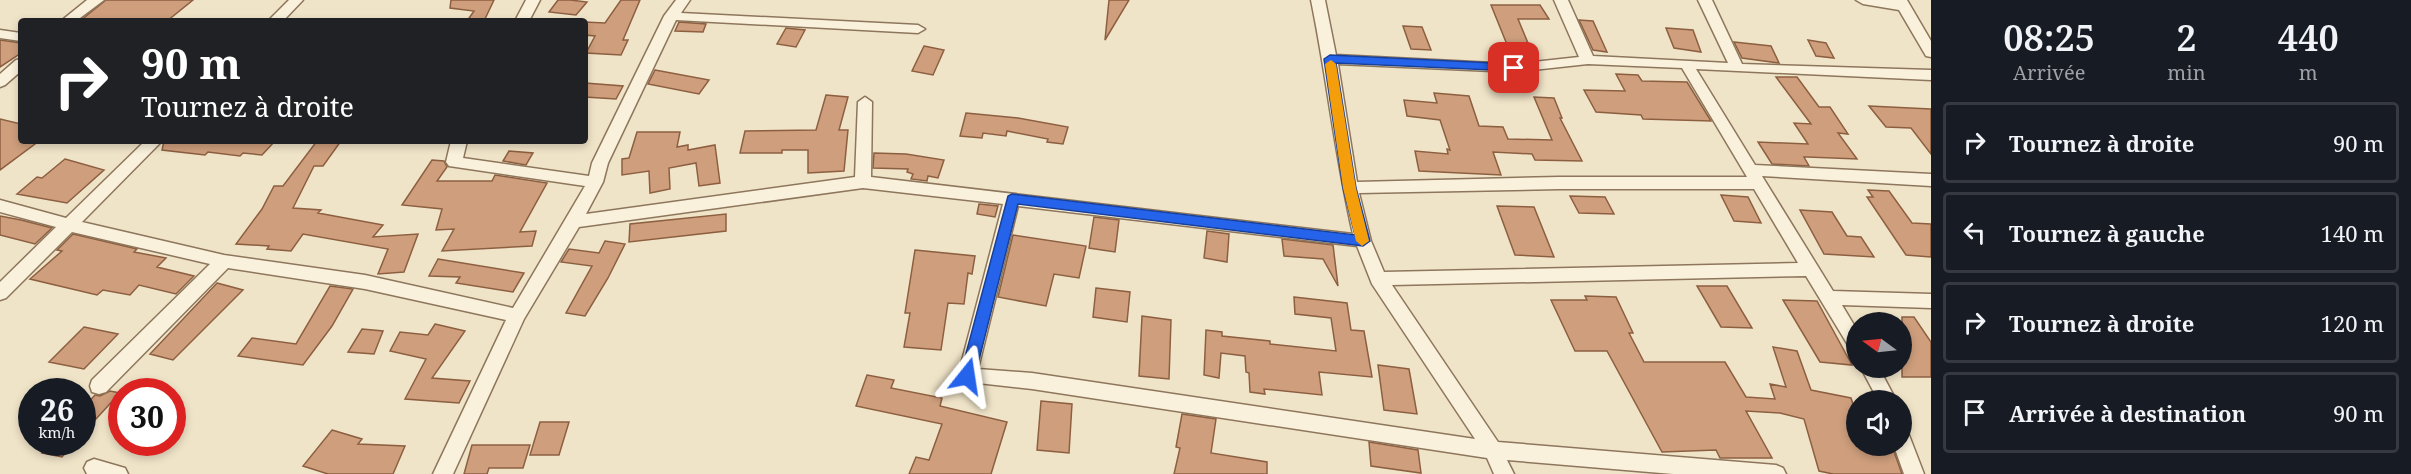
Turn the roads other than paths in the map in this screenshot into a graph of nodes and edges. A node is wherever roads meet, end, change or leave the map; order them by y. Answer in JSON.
{"nodes":[{"id":1,"x":97,"y":0,"type":"edge"},
{"id":2,"x":296,"y":0,"type":"edge"},
{"id":3,"x":533,"y":0,"type":"edge"},
{"id":4,"x":683,"y":0,"type":"edge"},
{"id":5,"x":1318,"y":0,"type":"edge"},
{"id":6,"x":1561,"y":0,"type":"edge"},
{"id":7,"x":1705,"y":0,"type":"edge"},
{"id":8,"x":1863,"y":0,"type":"edge"},
{"id":9,"x":1902,"y":4,"type":"edge"},
{"id":10,"x":671,"y":16,"type":"junction"},
{"id":11,"x":71,"y":18,"type":"edge"},
{"id":12,"x":278,"y":18,"type":"edge"},
{"id":13,"x":524,"y":18,"type":"edge"},
{"id":14,"x":918,"y":29,"type":"dead end"},
{"id":15,"x":0,"y":34,"type":"edge"},
{"id":16,"x":18,"y":37,"type":"edge"},
{"id":17,"x":1931,"y":53,"type":"edge"},
{"id":18,"x":1330,"y":59,"type":"junction"},
{"id":19,"x":1588,"y":60,"type":"junction"},
{"id":20,"x":1686,"y":64,"type":"junction"},
{"id":21,"x":18,"y":66,"type":"edge"},
{"id":22,"x":1737,"y":68,"type":"junction"},
{"id":23,"x":1931,"y":75,"type":"edge"},
{"id":24,"x":0,"y":82,"type":"edge"},
{"id":25,"x":865,"y":102,"type":"dead end"},
{"id":26,"x":151,"y":144,"type":"edge"},
{"id":27,"x":458,"y":144,"type":"edge"},
{"id":28,"x":1755,"y":177,"type":"junction"},
{"id":29,"x":1931,"y":180,"type":"edge"},
{"id":30,"x":595,"y":182,"type":"junction"},
{"id":31,"x":863,"y":182,"type":"junction"},
{"id":32,"x":1350,"y":188,"type":"junction"},
{"id":33,"x":1012,"y":199,"type":"junction"},
{"id":34,"x":0,"y":206,"type":"edge"},
{"id":35,"x":574,"y":222,"type":"junction"},
{"id":36,"x":69,"y":225,"type":"junction"},
{"id":37,"x":1363,"y":241,"type":"junction"},
{"id":38,"x":224,"y":261,"type":"junction"},
{"id":39,"x":1811,"y":269,"type":"junction"},
{"id":40,"x":1378,"y":279,"type":"junction"},
{"id":41,"x":0,"y":293,"type":"edge"},
{"id":42,"x":1828,"y":298,"type":"junction"},
{"id":43,"x":1931,"y":301,"type":"edge"},
{"id":44,"x":518,"y":316,"type":"junction"},
{"id":45,"x":1846,"y":327,"type":"edge"},
{"id":46,"x":99,"y":386,"type":"dead end"},
{"id":47,"x":1493,"y":450,"type":"junction"},
{"id":48,"x":1907,"y":456,"type":"edge"},
{"id":49,"x":94,"y":468,"type":"dead end"},
{"id":50,"x":118,"y":474,"type":"edge"},
{"id":51,"x":444,"y":474,"type":"edge"},
{"id":52,"x":1504,"y":474,"type":"edge"},
{"id":53,"x":1776,"y":474,"type":"edge"},
{"id":54,"x":1914,"y":474,"type":"edge"}],
"edges":[{"from":1,"to":11,"type":"street"},
{"from":2,"to":12,"type":"street"},
{"from":3,"to":13,"type":"street"},
{"from":4,"to":10,"type":"street"},
{"from":5,"to":18,"type":"street"},
{"from":6,"to":19,"type":"street"},
{"from":7,"to":22,"type":"street"},
{"from":8,"to":9,"type":"street"},
{"from":9,"to":17,"type":"street"},
{"from":10,"to":14,"type":"street"},
{"from":10,"to":30,"type":"street"},
{"from":15,"to":16,"type":"street"},
{"from":18,"to":19,"type":"street"},
{"from":18,"to":32,"type":"street"},
{"from":19,"to":20,"type":"street"},
{"from":20,"to":22,"type":"street"},
{"from":20,"to":28,"type":"street"},
{"from":21,"to":24,"type":"street"},
{"from":22,"to":23,"type":"street"},
{"from":25,"to":31,"type":"street"},
{"from":26,"to":36,"type":"street"},
{"from":27,"to":30,"type":"street"},
{"from":28,"to":29,"type":"street"},
{"from":28,"to":32,"type":"street"},
{"from":28,"to":39,"type":"street"},
{"from":30,"to":35,"type":"street"},
{"from":31,"to":33,"type":"street"},
{"from":31,"to":35,"type":"street"},
{"from":32,"to":37,"type":"street"},
{"from":33,"to":37,"type":"street"},
{"from":33,"to":47,"type":"street"},
{"from":34,"to":36,"type":"street"},
{"from":35,"to":44,"type":"street"},
{"from":36,"to":38,"type":"street"},
{"from":36,"to":41,"type":"street"},
{"from":37,"to":40,"type":"street"},
{"from":38,"to":44,"type":"street"},
{"from":38,"to":46,"type":"street"},
{"from":39,"to":40,"type":"street"},
{"from":39,"to":42,"type":"street"},
{"from":40,"to":47,"type":"street"},
{"from":42,"to":43,"type":"street"},
{"from":42,"to":45,"type":"street"},
{"from":44,"to":51,"type":"street"},
{"from":47,"to":52,"type":"street"},
{"from":47,"to":53,"type":"street"},
{"from":48,"to":54,"type":"street"},
{"from":49,"to":50,"type":"street"}]}
